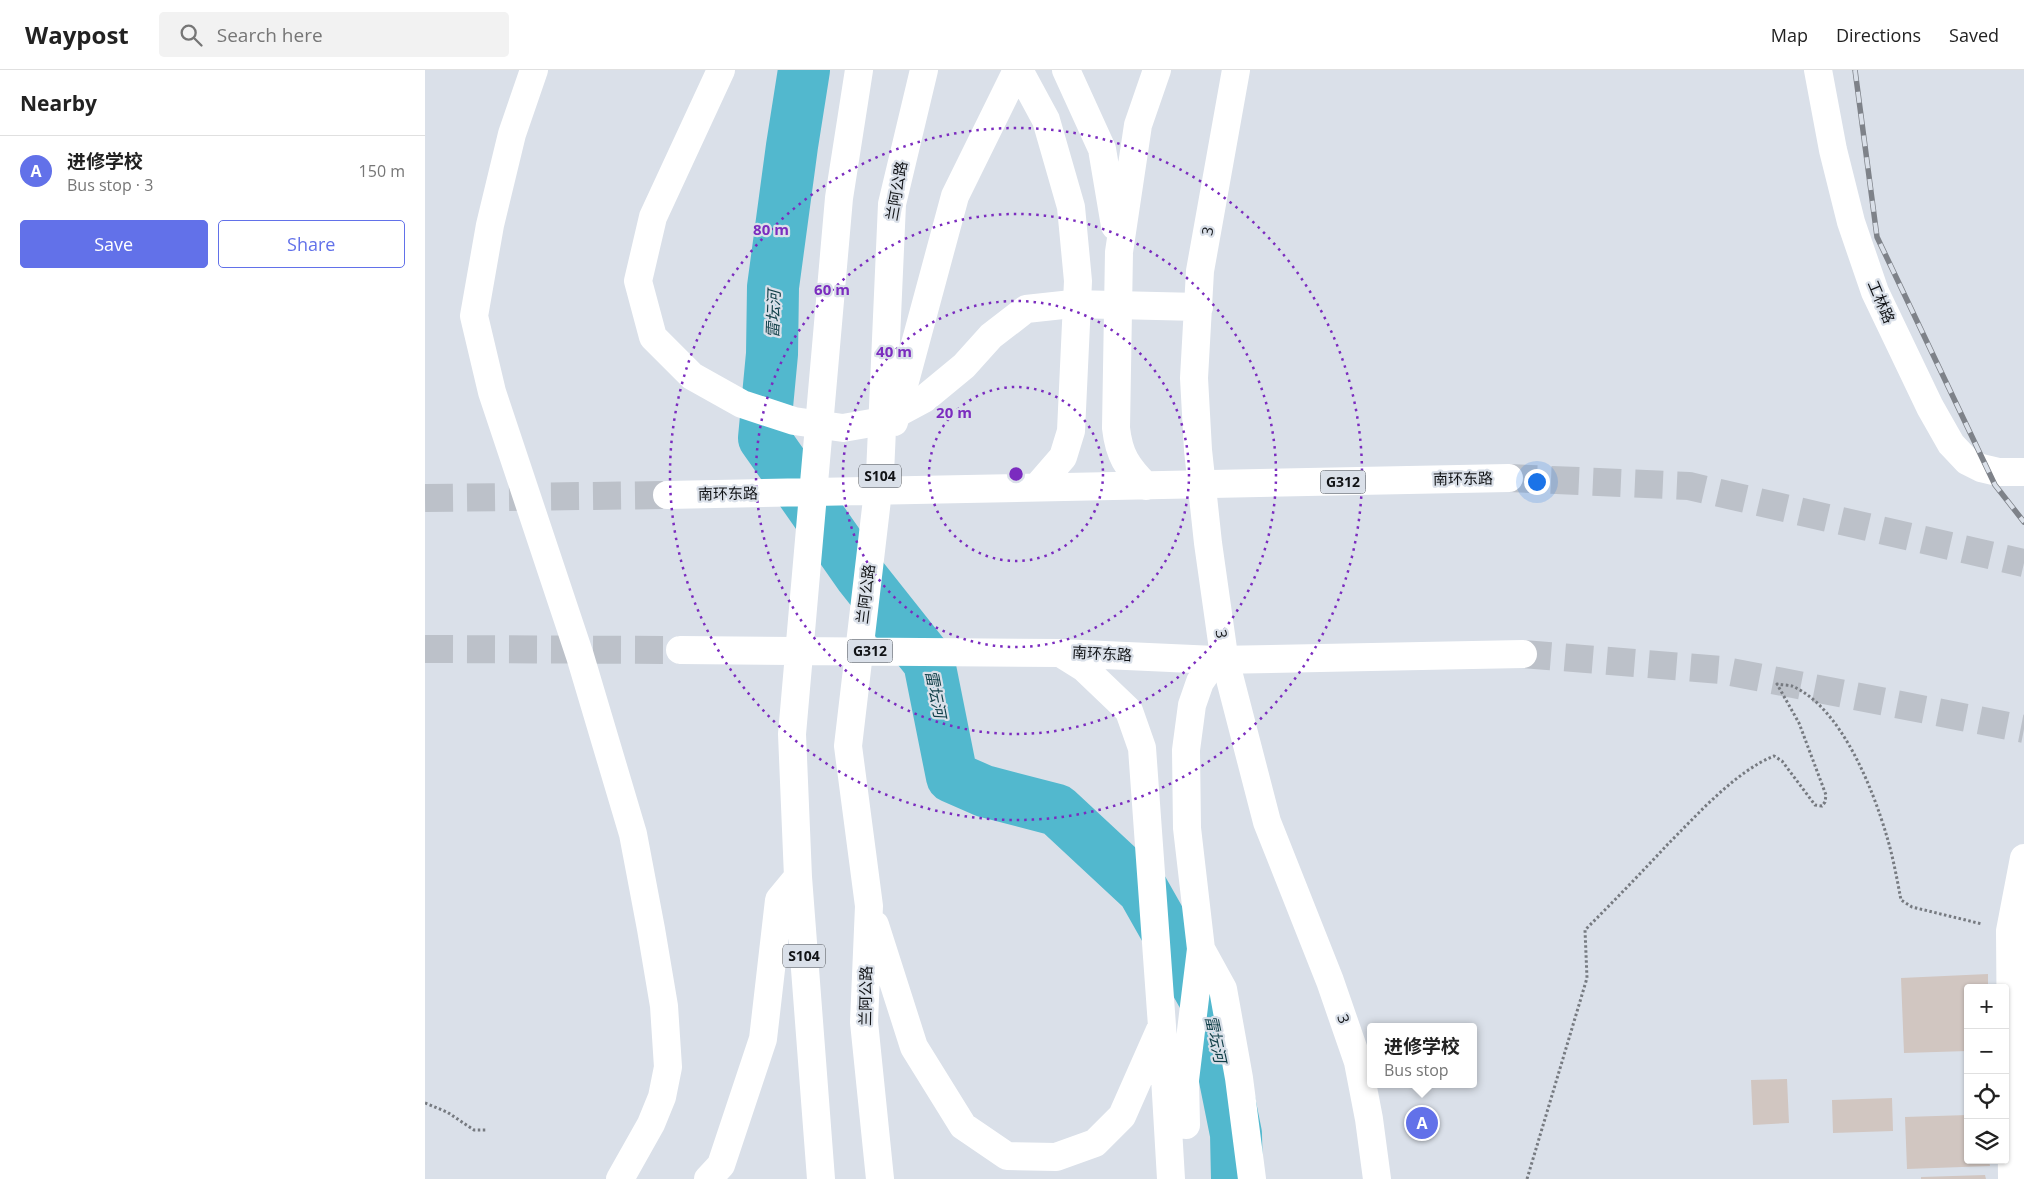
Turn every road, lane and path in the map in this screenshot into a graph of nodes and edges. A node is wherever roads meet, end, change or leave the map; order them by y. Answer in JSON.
{"nodes":[{"id":1,"x":533,"y":70,"type":"edge"},
{"id":2,"x":721,"y":70,"type":"edge"},
{"id":3,"x":859,"y":70,"type":"edge"},
{"id":4,"x":924,"y":70,"type":"edge"},
{"id":5,"x":1018,"y":70,"type":"edge"},
{"id":6,"x":1066,"y":70,"type":"edge"},
{"id":7,"x":1157,"y":70,"type":"edge"},
{"id":8,"x":1236,"y":70,"type":"edge"},
{"id":9,"x":1818,"y":70,"type":"edge"},
{"id":10,"x":1119,"y":252,"type":"junction"},
{"id":11,"x":1199,"y":307,"type":"junction"},
{"id":12,"x":2024,"y":472,"type":"edge"},
{"id":13,"x":880,"y":474,"type":"junction"},
{"id":14,"x":1509,"y":478,"type":"tunnel mouth"},
{"id":15,"x":1146,"y":486,"type":"junction"},
{"id":16,"x":1037,"y":487,"type":"junction"},
{"id":17,"x":667,"y":495,"type":"tunnel mouth"},
{"id":18,"x":680,"y":650,"type":"tunnel mouth"},
{"id":19,"x":1060,"y":652,"type":"junction"},
{"id":20,"x":1523,"y":654,"type":"tunnel mouth"},
{"id":21,"x":1215,"y":660,"type":"junction"},
{"id":22,"x":2024,"y":858,"type":"edge"},
{"id":23,"x":798,"y":877,"type":"junction"},
{"id":24,"x":869,"y":906,"type":"junction"},
{"id":25,"x":2009,"y":931,"type":"junction"},
{"id":26,"x":1201,"y":949,"type":"junction"},
{"id":27,"x":1162,"y":1026,"type":"junction"},
{"id":28,"x":425,"y":1103,"type":"edge"},
{"id":29,"x":487,"y":1130,"type":"dead end"},
{"id":30,"x":620,"y":1179,"type":"edge"},
{"id":31,"x":709,"y":1179,"type":"edge"},
{"id":32,"x":821,"y":1179,"type":"edge"},
{"id":33,"x":881,"y":1179,"type":"edge"},
{"id":34,"x":1171,"y":1179,"type":"edge"},
{"id":35,"x":1188,"y":1179,"type":"edge"},
{"id":36,"x":1252,"y":1179,"type":"edge"},
{"id":37,"x":1377,"y":1179,"type":"edge"},
{"id":38,"x":1527,"y":1179,"type":"edge"},
{"id":39,"x":2012,"y":1179,"type":"edge"}],
"edges":[{"from":1,"to":30,"type":"main road"},
{"from":2,"to":11,"type":"main road"},
{"from":3,"to":23,"type":"main road","number":"S104"},
{"from":4,"to":13,"type":"main road","name":"兰阿公路","number":"S104"},
{"from":5,"to":13,"type":"main road"},
{"from":5,"to":16,"type":"main road"},
{"from":6,"to":10,"type":"main road"},
{"from":7,"to":10,"type":"main road"},
{"from":8,"to":11,"type":"main road","name":"3"},
{"from":9,"to":12,"type":"main road","name":"工林路"},
{"from":10,"to":15,"type":"main road"},
{"from":11,"to":37,"type":"main road","name":"3"},
{"from":13,"to":24,"type":"main road","name":"兰阿公路","number":"S104"},
{"from":14,"to":15,"type":"main road","name":"南环东路","number":"G312"},
{"from":15,"to":16,"type":"main road","name":"南环东路","number":"G312"},
{"from":16,"to":17,"type":"main road","name":"南环东路","number":"G312"},
{"from":18,"to":19,"type":"main road","name":"南环东路","number":"G312"},
{"from":19,"to":21,"type":"main road","name":"南环东路","number":"G312"},
{"from":19,"to":27,"type":"main road"},
{"from":20,"to":21,"type":"main road","name":"南环东路","number":"G312"},
{"from":21,"to":26,"type":"main road"},
{"from":22,"to":25,"type":"main road"},
{"from":23,"to":31,"type":"main road"},
{"from":23,"to":32,"type":"main road","number":"S104"},
{"from":24,"to":27,"type":"main road"},
{"from":24,"to":33,"type":"main road","name":"兰阿公路","number":"S104"},
{"from":25,"to":38,"type":"path"},
{"from":25,"to":39,"type":"main road"},
{"from":26,"to":35,"type":"main road"},
{"from":26,"to":36,"type":"main road"},
{"from":27,"to":34,"type":"main road"},
{"from":28,"to":29,"type":"path"}]}
